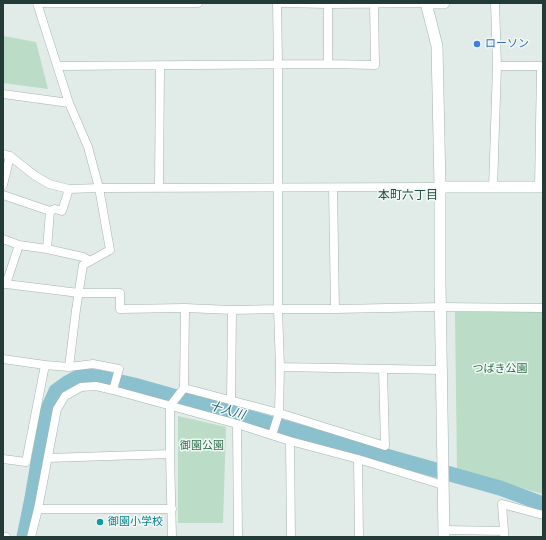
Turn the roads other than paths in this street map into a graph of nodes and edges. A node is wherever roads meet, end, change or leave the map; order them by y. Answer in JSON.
{"nodes":[{"id":1,"x":37,"y":3,"type":"edge"},
{"id":2,"x":198,"y":3,"type":"edge"},
{"id":3,"x":278,"y":3,"type":"edge"},
{"id":4,"x":307,"y":3,"type":"edge"},
{"id":5,"x":374,"y":3,"type":"edge"},
{"id":6,"x":426,"y":3,"type":"edge"},
{"id":7,"x":444,"y":3,"type":"edge"},
{"id":8,"x":495,"y":3,"type":"edge"},
{"id":9,"x":328,"y":4,"type":"junction"},
{"id":10,"x":328,"y":64,"type":"junction"},
{"id":11,"x":278,"y":65,"type":"junction"},
{"id":12,"x":58,"y":66,"type":"junction"},
{"id":13,"x":160,"y":66,"type":"junction"},
{"id":14,"x":496,"y":66,"type":"junction"},
{"id":15,"x":542,"y":66,"type":"edge"},
{"id":16,"x":3,"y":94,"type":"edge"},
{"id":17,"x":69,"y":103,"type":"junction"},
{"id":18,"x":6,"y":155,"type":"edge"},
{"id":19,"x":3,"y":185,"type":"edge"},
{"id":20,"x":440,"y":187,"type":"junction"},
{"id":21,"x":541,"y":187,"type":"edge"},
{"id":22,"x":99,"y":188,"type":"junction"},
{"id":23,"x":159,"y":188,"type":"junction"},
{"id":24,"x":278,"y":188,"type":"junction"},
{"id":25,"x":333,"y":188,"type":"junction"},
{"id":26,"x":493,"y":188,"type":"junction"},
{"id":27,"x":69,"y":189,"type":"junction"},
{"id":28,"x":3,"y":195,"type":"edge"},
{"id":29,"x":50,"y":211,"type":"junction"},
{"id":30,"x":3,"y":239,"type":"edge"},
{"id":31,"x":19,"y":244,"type":"junction"},
{"id":32,"x":47,"y":248,"type":"junction"},
{"id":33,"x":90,"y":261,"type":"junction"},
{"id":34,"x":4,"y":284,"type":"edge"},
{"id":35,"x":79,"y":293,"type":"junction"},
{"id":36,"x":441,"y":307,"type":"junction"},
{"id":37,"x":185,"y":308,"type":"junction"},
{"id":38,"x":543,"y":308,"type":"edge"},
{"id":39,"x":278,"y":309,"type":"junction"},
{"id":40,"x":334,"y":309,"type":"junction"},
{"id":41,"x":232,"y":310,"type":"junction"},
{"id":42,"x":3,"y":359,"type":"edge"},
{"id":43,"x":46,"y":365,"type":"junction"},
{"id":44,"x":280,"y":367,"type":"junction"},
{"id":45,"x":69,"y":368,"type":"junction"},
{"id":46,"x":384,"y":369,"type":"junction"},
{"id":47,"x":442,"y":370,"type":"junction"},
{"id":48,"x":114,"y":388,"type":"junction"},
{"id":49,"x":183,"y":390,"type":"junction"},
{"id":50,"x":231,"y":400,"type":"junction"},
{"id":51,"x":172,"y":404,"type":"junction"},
{"id":52,"x":278,"y":416,"type":"junction"},
{"id":53,"x":237,"y":424,"type":"junction"},
{"id":54,"x":273,"y":433,"type":"junction"},
{"id":55,"x":290,"y":440,"type":"junction"},
{"id":56,"x":170,"y":454,"type":"junction"},
{"id":57,"x":48,"y":458,"type":"junction"},
{"id":58,"x":3,"y":459,"type":"edge"},
{"id":59,"x":358,"y":459,"type":"junction"},
{"id":60,"x":443,"y":482,"type":"junction"},
{"id":61,"x":38,"y":509,"type":"junction"},
{"id":62,"x":172,"y":509,"type":"junction"},
{"id":63,"x":543,"y":515,"type":"edge"},
{"id":64,"x":444,"y":533,"type":"edge"},
{"id":65,"x":504,"y":534,"type":"edge"},
{"id":66,"x":3,"y":537,"type":"edge"},
{"id":67,"x":6,"y":537,"type":"edge"},
{"id":68,"x":31,"y":537,"type":"edge"},
{"id":69,"x":172,"y":537,"type":"edge"},
{"id":70,"x":238,"y":537,"type":"edge"},
{"id":71,"x":291,"y":537,"type":"edge"},
{"id":72,"x":359,"y":537,"type":"edge"}],
"edges":[{"from":1,"to":2,"type":"street"},
{"from":1,"to":12,"type":"street"},
{"from":3,"to":4,"type":"street"},
{"from":3,"to":11,"type":"street"},
{"from":4,"to":9,"type":"street"},
{"from":5,"to":6,"type":"street"},
{"from":5,"to":9,"type":"street"},
{"from":5,"to":10,"type":"street"},
{"from":6,"to":7,"type":"street"},
{"from":6,"to":20,"type":"street"},
{"from":8,"to":14,"type":"street"},
{"from":9,"to":10,"type":"street"},
{"from":10,"to":11,"type":"street"},
{"from":11,"to":13,"type":"street"},
{"from":11,"to":24,"type":"street"},
{"from":12,"to":13,"type":"street"},
{"from":12,"to":17,"type":"street"},
{"from":13,"to":23,"type":"street"},
{"from":14,"to":15,"type":"street"},
{"from":14,"to":26,"type":"street"},
{"from":15,"to":21,"type":"street"},
{"from":16,"to":17,"type":"street"},
{"from":17,"to":22,"type":"street"},
{"from":18,"to":19,"type":"street"},
{"from":18,"to":27,"type":"street"},
{"from":20,"to":25,"type":"street"},
{"from":20,"to":26,"type":"street"},
{"from":20,"to":36,"type":"street"},
{"from":21,"to":26,"type":"street"},
{"from":22,"to":23,"type":"street"},
{"from":22,"to":27,"type":"street"},
{"from":22,"to":33,"type":"street"},
{"from":23,"to":24,"type":"street"},
{"from":24,"to":25,"type":"street"},
{"from":24,"to":39,"type":"street"},
{"from":25,"to":40,"type":"street"},
{"from":27,"to":29,"type":"street"},
{"from":28,"to":29,"type":"street"},
{"from":29,"to":32,"type":"street"},
{"from":30,"to":31,"type":"street"},
{"from":31,"to":32,"type":"street"},
{"from":31,"to":34,"type":"street"},
{"from":32,"to":33,"type":"street"},
{"from":33,"to":35,"type":"street"},
{"from":34,"to":35,"type":"street"},
{"from":35,"to":37,"type":"street"},
{"from":35,"to":45,"type":"street"},
{"from":36,"to":38,"type":"street"},
{"from":36,"to":40,"type":"street"},
{"from":36,"to":47,"type":"street"},
{"from":37,"to":41,"type":"street"},
{"from":37,"to":49,"type":"street"},
{"from":39,"to":40,"type":"street"},
{"from":39,"to":41,"type":"street"},
{"from":39,"to":44,"type":"street"},
{"from":41,"to":50,"type":"street"},
{"from":42,"to":43,"type":"street"},
{"from":43,"to":45,"type":"street"},
{"from":43,"to":58,"type":"street"},
{"from":44,"to":46,"type":"street"},
{"from":44,"to":52,"type":"street"},
{"from":45,"to":48,"type":"street"},
{"from":46,"to":47,"type":"street"},
{"from":46,"to":52,"type":"street"},
{"from":47,"to":60,"type":"street"},
{"from":48,"to":51,"type":"street"},
{"from":48,"to":57,"type":"street"},
{"from":49,"to":50,"type":"street"},
{"from":49,"to":51,"type":"street"},
{"from":50,"to":52,"type":"street"},
{"from":51,"to":53,"type":"street"},
{"from":51,"to":56,"type":"street"},
{"from":52,"to":54,"type":"street"},
{"from":53,"to":54,"type":"street"},
{"from":53,"to":70,"type":"street"},
{"from":54,"to":55,"type":"street"},
{"from":55,"to":59,"type":"street"},
{"from":55,"to":71,"type":"street"},
{"from":56,"to":57,"type":"street"},
{"from":56,"to":62,"type":"street"},
{"from":57,"to":61,"type":"street"},
{"from":59,"to":60,"type":"street"},
{"from":59,"to":72,"type":"street"},
{"from":60,"to":64,"type":"street"},
{"from":61,"to":62,"type":"street"},
{"from":61,"to":68,"type":"street"},
{"from":62,"to":69,"type":"street"},
{"from":63,"to":65,"type":"street"},
{"from":64,"to":65,"type":"street"},
{"from":66,"to":67,"type":"street"}]}
